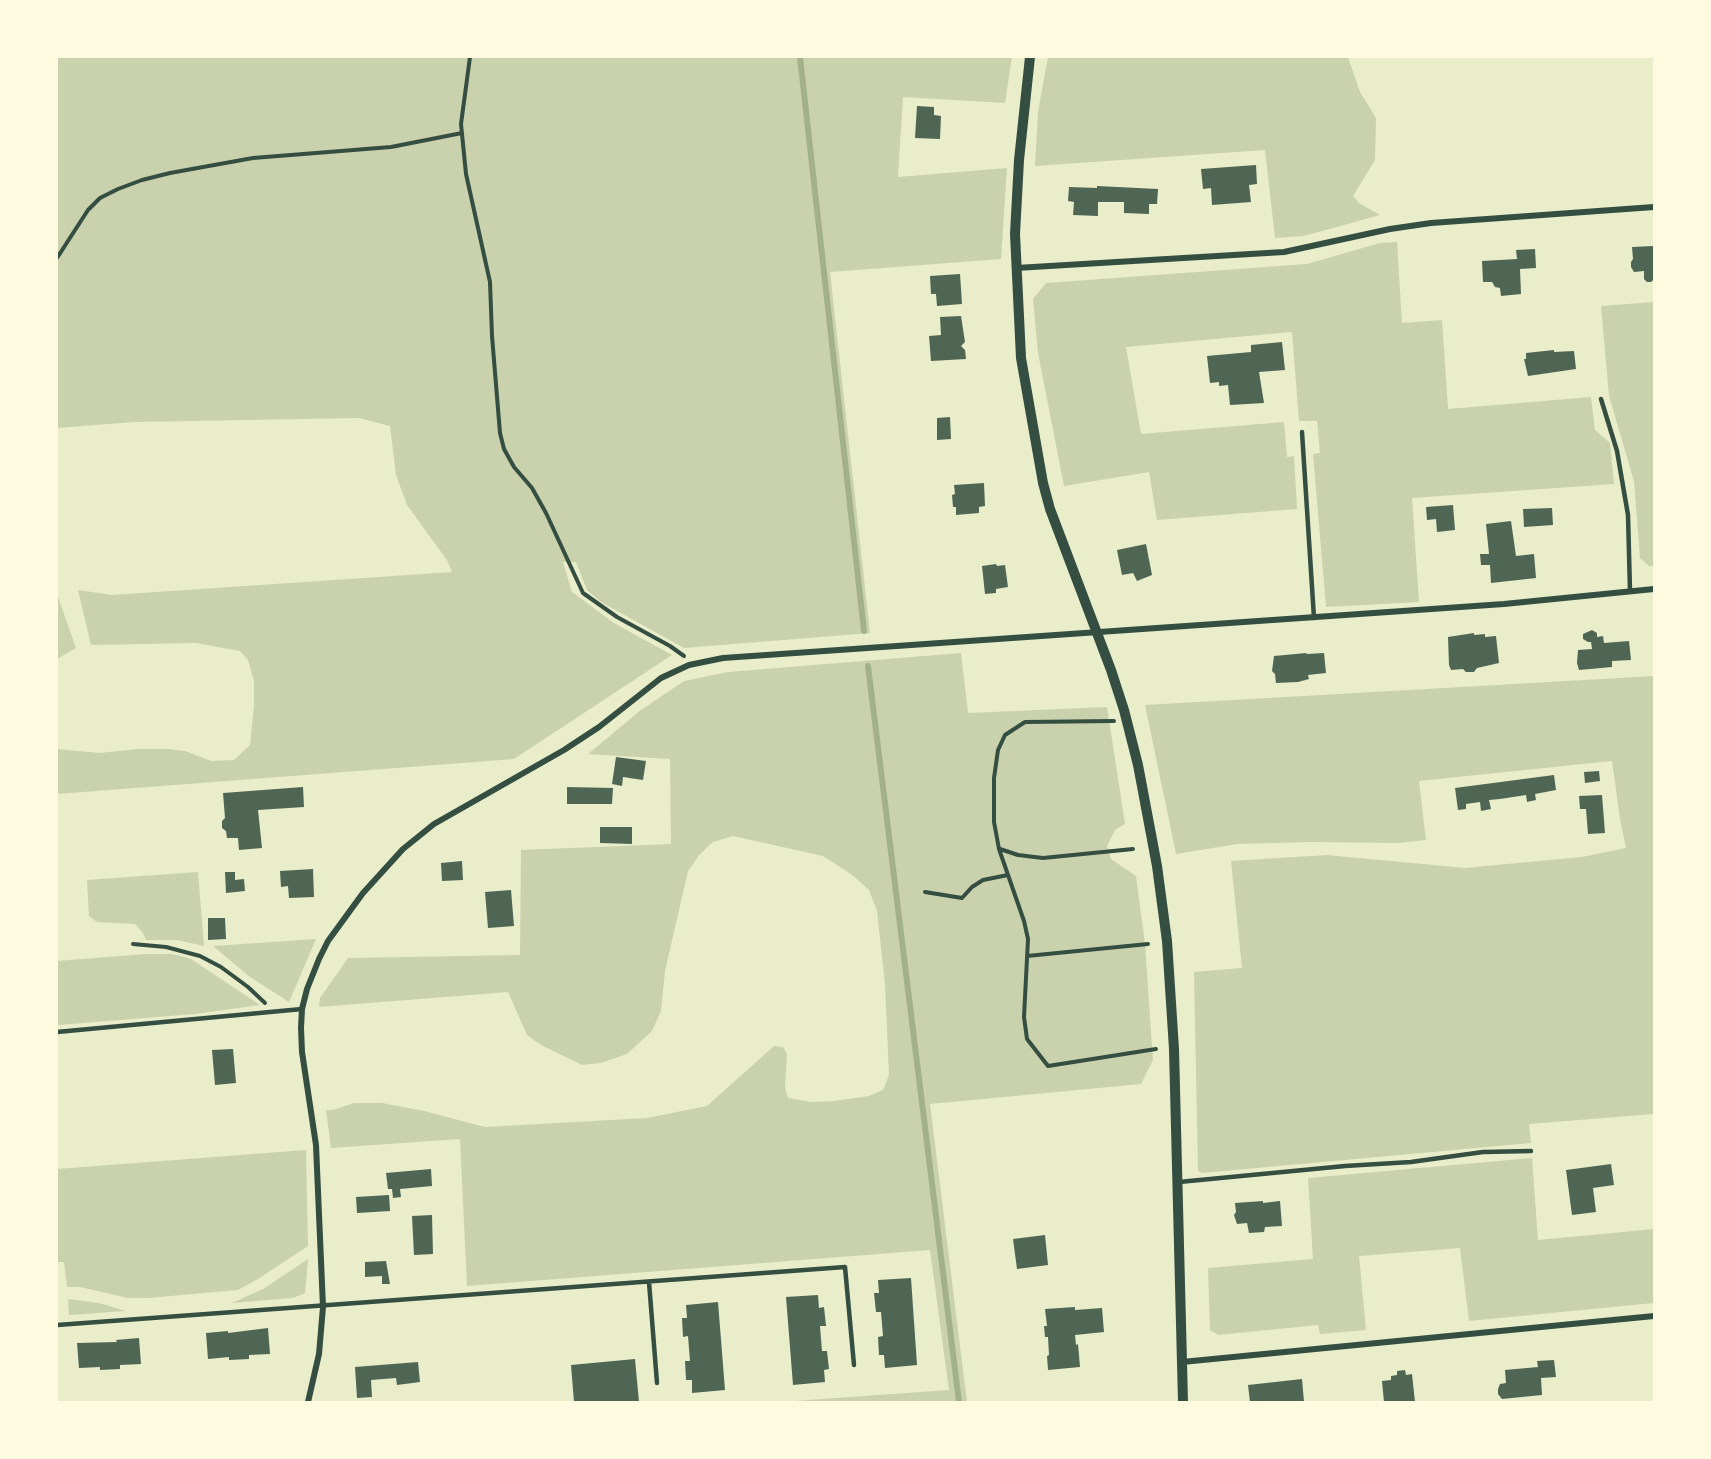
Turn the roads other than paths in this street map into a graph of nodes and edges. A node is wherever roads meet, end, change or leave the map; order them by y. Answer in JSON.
{"nodes":[{"id":1,"x":1030,"y":57,"type":"edge"},
{"id":2,"x":1654,"y":207,"type":"edge"},
{"id":3,"x":1016,"y":268,"type":"junction"},
{"id":4,"x":1601,"y":399,"type":"dead end"},
{"id":5,"x":1302,"y":432,"type":"dead end"},
{"id":6,"x":1654,"y":589,"type":"edge"},
{"id":7,"x":1630,"y":591,"type":"junction"},
{"id":8,"x":1314,"y":618,"type":"junction"},
{"id":9,"x":1096,"y":633,"type":"junction"},
{"id":10,"x":302,"y":1009,"type":"junction"},
{"id":11,"x":57,"y":1032,"type":"edge"},
{"id":12,"x":1531,"y":1151,"type":"dead end"},
{"id":13,"x":1178,"y":1182,"type":"junction"},
{"id":14,"x":649,"y":1282,"type":"junction"},
{"id":15,"x":322,"y":1306,"type":"junction"},
{"id":16,"x":1654,"y":1316,"type":"edge"},
{"id":17,"x":57,"y":1325,"type":"edge"},
{"id":18,"x":1181,"y":1362,"type":"junction"},
{"id":19,"x":854,"y":1365,"type":"dead end"},
{"id":20,"x":657,"y":1383,"type":"dead end"},
{"id":21,"x":308,"y":1402,"type":"edge"},
{"id":22,"x":1183,"y":1402,"type":"edge"}],
"edges":[{"from":1,"to":3,"type":"street"},
{"from":2,"to":3,"type":"street"},
{"from":3,"to":9,"type":"street"},
{"from":4,"to":7,"type":"lane"},
{"from":5,"to":8,"type":"lane"},
{"from":6,"to":7,"type":"street"},
{"from":7,"to":8,"type":"street"},
{"from":8,"to":9,"type":"street"},
{"from":9,"to":10,"type":"street"},
{"from":9,"to":13,"type":"street"},
{"from":10,"to":11,"type":"lane"},
{"from":10,"to":15,"type":"street"},
{"from":12,"to":13,"type":"lane"},
{"from":13,"to":18,"type":"street"},
{"from":14,"to":15,"type":"lane"},
{"from":14,"to":19,"type":"lane"},
{"from":14,"to":20,"type":"lane"},
{"from":15,"to":17,"type":"lane"},
{"from":15,"to":21,"type":"street"},
{"from":16,"to":18,"type":"street"},
{"from":18,"to":22,"type":"street"}]}
